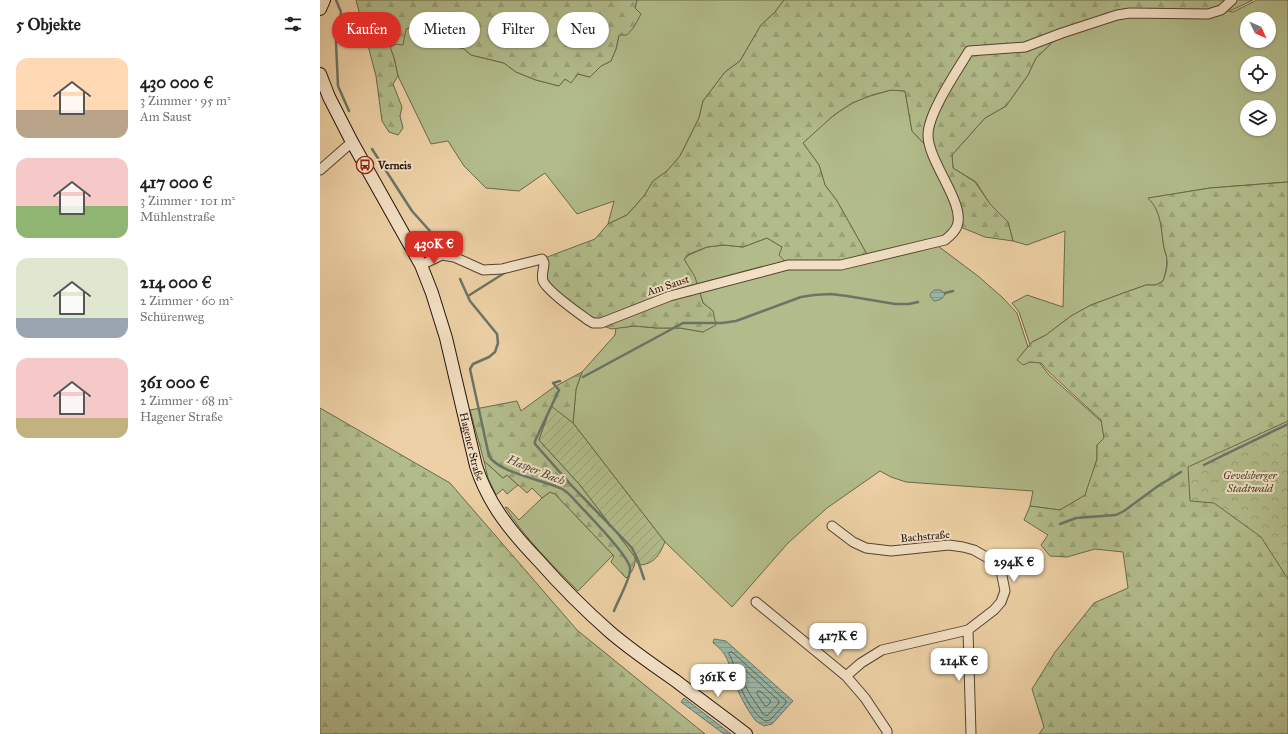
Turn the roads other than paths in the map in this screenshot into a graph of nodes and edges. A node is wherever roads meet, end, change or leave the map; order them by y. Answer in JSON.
{"nodes":[{"id":1,"x":324,"y":0,"type":"edge"},
{"id":2,"x":1232,"y":0,"type":"edge"},
{"id":3,"x":320,"y":9,"type":"edge"},
{"id":4,"x":320,"y":74,"type":"edge"},
{"id":5,"x":352,"y":142,"type":"junction"},
{"id":6,"x":320,"y":170,"type":"edge"},
{"id":7,"x":421,"y":265,"type":"junction"},
{"id":8,"x":832,"y":526,"type":"dead end"},
{"id":9,"x":756,"y":602,"type":"dead end"},
{"id":10,"x":968,"y":630,"type":"junction"},
{"id":11,"x":846,"y":676,"type":"junction"},
{"id":12,"x":746,"y":734,"type":"edge"},
{"id":13,"x":887,"y":734,"type":"edge"},
{"id":14,"x":971,"y":734,"type":"edge"}],
"edges":[{"from":1,"to":3,"type":"main road"},
{"from":2,"to":7,"type":"street","name":"Am Saust"},
{"from":4,"to":5,"type":"main road","name":"Hagener Straße"},
{"from":5,"to":6,"type":"street"},
{"from":5,"to":7,"type":"main road","name":"Hagener Straße"},
{"from":7,"to":12,"type":"main road","name":"Hagener Straße"},
{"from":8,"to":10,"type":"street","name":"Bachstraße"},
{"from":9,"to":11,"type":"street"},
{"from":10,"to":11,"type":"street","name":"Bachstraße"},
{"from":10,"to":14,"type":"street"},
{"from":11,"to":13,"type":"street"}]}
